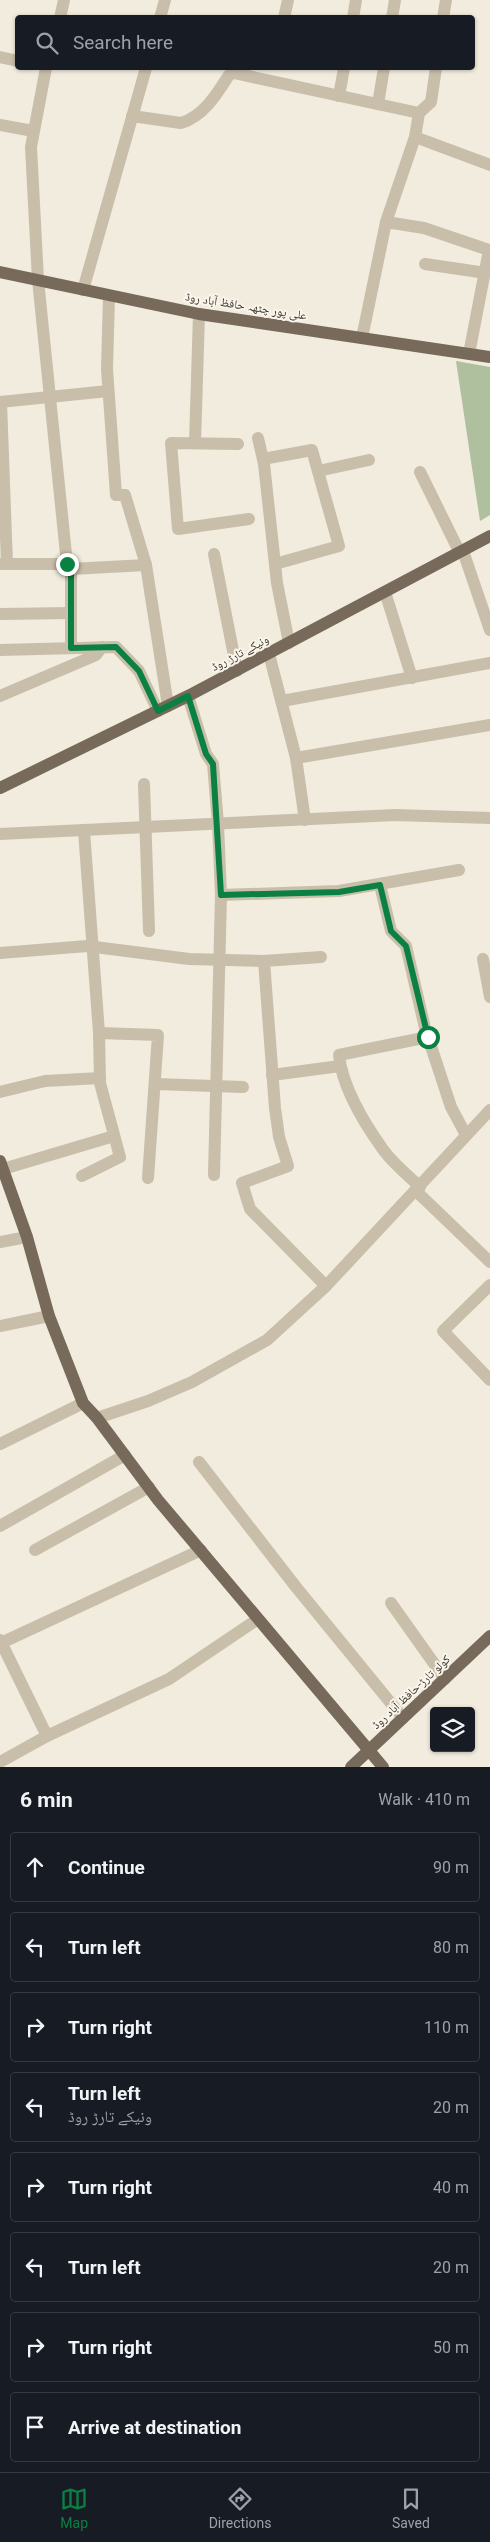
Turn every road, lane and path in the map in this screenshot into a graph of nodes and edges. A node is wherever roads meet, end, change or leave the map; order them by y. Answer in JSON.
{"nodes":[{"id":1,"x":64,"y":0,"type":"edge"},
{"id":2,"x":165,"y":0,"type":"edge"},
{"id":3,"x":288,"y":0,"type":"edge"},
{"id":4,"x":356,"y":0,"type":"edge"},
{"id":5,"x":395,"y":0,"type":"edge"},
{"id":6,"x":446,"y":0,"type":"edge"},
{"id":7,"x":61,"y":15,"type":"edge"},
{"id":8,"x":161,"y":15,"type":"edge"},
{"id":9,"x":285,"y":15,"type":"edge"},
{"id":10,"x":354,"y":15,"type":"edge"},
{"id":11,"x":392,"y":15,"type":"edge"},
{"id":12,"x":444,"y":15,"type":"edge"},
{"id":13,"x":0,"y":57,"type":"edge"},
{"id":14,"x":15,"y":60,"type":"edge"},
{"id":15,"x":46,"y":70,"type":"edge"},
{"id":16,"x":145,"y":70,"type":"edge"},
{"id":17,"x":272,"y":70,"type":"edge"},
{"id":18,"x":344,"y":70,"type":"edge"},
{"id":19,"x":384,"y":70,"type":"edge"},
{"id":20,"x":436,"y":70,"type":"edge"},
{"id":21,"x":269,"y":80,"type":"junction"},
{"id":22,"x":339,"y":96,"type":"junction"},
{"id":23,"x":378,"y":104,"type":"junction"},
{"id":24,"x":420,"y":113,"type":"junction"},
{"id":25,"x":132,"y":116,"type":"junction"},
{"id":26,"x":0,"y":125,"type":"edge"},
{"id":27,"x":33,"y":131,"type":"junction"},
{"id":28,"x":415,"y":137,"type":"junction"},
{"id":29,"x":490,"y":164,"type":"edge"},
{"id":30,"x":386,"y":222,"type":"junction"},
{"id":31,"x":425,"y":264,"type":"dead end"},
{"id":32,"x":0,"y":272,"type":"edge"},
{"id":33,"x":486,"y":274,"type":"junction"},
{"id":34,"x":38,"y":280,"type":"junction"},
{"id":35,"x":83,"y":290,"type":"junction"},
{"id":36,"x":109,"y":296,"type":"junction"},
{"id":37,"x":200,"y":314,"type":"junction"},
{"id":38,"x":362,"y":338,"type":"junction"},
{"id":39,"x":469,"y":354,"type":"junction"},
{"id":40,"x":490,"y":358,"type":"edge"},
{"id":41,"x":108,"y":392,"type":"junction"},
{"id":42,"x":50,"y":396,"type":"junction"},
{"id":43,"x":0,"y":402,"type":"edge"},
{"id":44,"x":258,"y":438,"type":"dead end"},
{"id":45,"x":195,"y":442,"type":"junction"},
{"id":46,"x":238,"y":444,"type":"dead end"},
{"id":47,"x":263,"y":459,"type":"junction"},
{"id":48,"x":369,"y":460,"type":"dead end"},
{"id":49,"x":318,"y":471,"type":"junction"},
{"id":50,"x":420,"y":472,"type":"dead end"},
{"id":51,"x":249,"y":519,"type":"dead end"},
{"id":52,"x":490,"y":536,"type":"edge"},
{"id":53,"x":462,"y":552,"type":"junction"},
{"id":54,"x":214,"y":554,"type":"dead end"},
{"id":55,"x":4,"y":564,"type":"edge"},
{"id":56,"x":275,"y":564,"type":"junction"},
{"id":57,"x":146,"y":565,"type":"junction"},
{"id":58,"x":69,"y":567,"type":"junction"},
{"id":59,"x":385,"y":592,"type":"junction"},
{"id":60,"x":71,"y":613,"type":"junction"},
{"id":61,"x":0,"y":614,"type":"edge"},
{"id":62,"x":490,"y":630,"type":"edge"},
{"id":63,"x":289,"y":643,"type":"junction"},
{"id":64,"x":102,"y":647,"type":"junction"},
{"id":65,"x":71,"y":648,"type":"junction"},
{"id":66,"x":0,"y":650,"type":"edge"},
{"id":67,"x":269,"y":654,"type":"junction"},
{"id":68,"x":490,"y":663,"type":"edge"},
{"id":69,"x":237,"y":670,"type":"junction"},
{"id":70,"x":412,"y":678,"type":"junction"},
{"id":71,"x":0,"y":696,"type":"edge"},
{"id":72,"x":188,"y":696,"type":"junction"},
{"id":73,"x":282,"y":701,"type":"junction"},
{"id":74,"x":163,"y":709,"type":"junction"},
{"id":75,"x":490,"y":725,"type":"edge"},
{"id":76,"x":296,"y":758,"type":"junction"},
{"id":77,"x":144,"y":784,"type":"dead end"},
{"id":78,"x":0,"y":788,"type":"edge"},
{"id":79,"x":490,"y":818,"type":"edge"},
{"id":80,"x":304,"y":820,"type":"junction"},
{"id":81,"x":218,"y":824,"type":"junction"},
{"id":82,"x":148,"y":828,"type":"junction"},
{"id":83,"x":84,"y":831,"type":"junction"},
{"id":84,"x":0,"y":834,"type":"edge"},
{"id":85,"x":459,"y":870,"type":"dead end"},
{"id":86,"x":380,"y":885,"type":"junction"},
{"id":87,"x":221,"y":895,"type":"junction"},
{"id":88,"x":149,"y":931,"type":"dead end"},
{"id":89,"x":93,"y":947,"type":"junction"},
{"id":90,"x":0,"y":953,"type":"edge"},
{"id":91,"x":321,"y":957,"type":"dead end"},
{"id":92,"x":219,"y":960,"type":"junction"},
{"id":93,"x":264,"y":961,"type":"junction"},
{"id":94,"x":486,"y":962,"type":"edge"},
{"id":95,"x":490,"y":997,"type":"edge"},
{"id":96,"x":99,"y":1034,"type":"junction"},
{"id":97,"x":428,"y":1037,"type":"junction"},
{"id":98,"x":340,"y":1066,"type":"junction"},
{"id":99,"x":272,"y":1075,"type":"junction"},
{"id":100,"x":100,"y":1078,"type":"junction"},
{"id":101,"x":155,"y":1084,"type":"junction"},
{"id":102,"x":216,"y":1087,"type":"junction"},
{"id":103,"x":243,"y":1087,"type":"dead end"},
{"id":104,"x":0,"y":1092,"type":"edge"},
{"id":105,"x":490,"y":1110,"type":"edge"},
{"id":106,"x":466,"y":1135,"type":"junction"},
{"id":107,"x":114,"y":1136,"type":"junction"},
{"id":108,"x":1,"y":1165,"type":"edge"},
{"id":109,"x":214,"y":1175,"type":"dead end"},
{"id":110,"x":82,"y":1176,"type":"dead end"},
{"id":111,"x":148,"y":1178,"type":"dead end"},
{"id":112,"x":418,"y":1189,"type":"junction"},
{"id":113,"x":27,"y":1237,"type":"junction"},
{"id":114,"x":0,"y":1242,"type":"edge"},
{"id":115,"x":490,"y":1262,"type":"edge"},
{"id":116,"x":490,"y":1285,"type":"edge"},
{"id":117,"x":326,"y":1286,"type":"junction"},
{"id":118,"x":49,"y":1316,"type":"junction"},
{"id":119,"x":0,"y":1326,"type":"edge"},
{"id":120,"x":490,"y":1380,"type":"edge"},
{"id":121,"x":84,"y":1403,"type":"junction"},
{"id":122,"x":97,"y":1418,"type":"junction"},
{"id":123,"x":0,"y":1444,"type":"edge"},
{"id":124,"x":125,"y":1455,"type":"junction"},
{"id":125,"x":199,"y":1462,"type":"dead end"},
{"id":126,"x":149,"y":1487,"type":"junction"},
{"id":127,"x":0,"y":1526,"type":"edge"},
{"id":128,"x":36,"y":1550,"type":"dead end"},
{"id":129,"x":200,"y":1550,"type":"junction"},
{"id":130,"x":391,"y":1603,"type":"dead end"},
{"id":131,"x":258,"y":1618,"type":"junction"},
{"id":132,"x":490,"y":1636,"type":"edge"},
{"id":133,"x":1,"y":1641,"type":"edge"},
{"id":134,"x":445,"y":1679,"type":"junction"},
{"id":135,"x":403,"y":1718,"type":"junction"},
{"id":136,"x":47,"y":1736,"type":"junction"},
{"id":137,"x":370,"y":1750,"type":"junction"},
{"id":138,"x":0,"y":1762,"type":"edge"},
{"id":139,"x":351,"y":1767,"type":"edge"},
{"id":140,"x":384,"y":1767,"type":"edge"}],
"edges":[{"from":1,"to":7,"type":"street"},
{"from":2,"to":8,"type":"street"},
{"from":3,"to":9,"type":"street"},
{"from":4,"to":10,"type":"street"},
{"from":5,"to":11,"type":"street"},
{"from":6,"to":12,"type":"street"},
{"from":13,"to":14,"type":"street"},
{"from":15,"to":27,"type":"street"},
{"from":16,"to":25,"type":"street"},
{"from":17,"to":21,"type":"street"},
{"from":18,"to":22,"type":"street"},
{"from":19,"to":23,"type":"street"},
{"from":20,"to":24,"type":"street"},
{"from":21,"to":22,"type":"street"},
{"from":21,"to":25,"type":"street"},
{"from":22,"to":23,"type":"street"},
{"from":23,"to":24,"type":"street"},
{"from":24,"to":28,"type":"street"},
{"from":25,"to":35,"type":"street"},
{"from":26,"to":27,"type":"street"},
{"from":27,"to":34,"type":"street"},
{"from":28,"to":29,"type":"street"},
{"from":28,"to":30,"type":"street"},
{"from":30,"to":33,"type":"street"},
{"from":30,"to":38,"type":"street"},
{"from":31,"to":33,"type":"street"},
{"from":32,"to":34,"type":"main road","name":"علی پور چٹھہ حافظ آباد روڈ"},
{"from":33,"to":39,"type":"street"},
{"from":34,"to":35,"type":"main road","name":"علی پور چٹھہ حافظ آباد روڈ"},
{"from":34,"to":42,"type":"street"},
{"from":35,"to":36,"type":"main road","name":"علی پور چٹھہ حافظ آباد روڈ"},
{"from":36,"to":37,"type":"main road","name":"علی پور چٹھہ حافظ آباد روڈ"},
{"from":36,"to":41,"type":"street"},
{"from":37,"to":38,"type":"main road","name":"علی پور چٹھہ حافظ آباد روڈ"},
{"from":37,"to":45,"type":"street"},
{"from":38,"to":39,"type":"main road","name":"علی پور چٹھہ حافظ آباد روڈ"},
{"from":39,"to":40,"type":"main road","name":"علی پور چٹھہ حافظ آباد روڈ"},
{"from":41,"to":42,"type":"street"},
{"from":41,"to":57,"type":"street"},
{"from":42,"to":43,"type":"street"},
{"from":42,"to":58,"type":"street"},
{"from":43,"to":55,"type":"street"},
{"from":44,"to":47,"type":"street"},
{"from":45,"to":46,"type":"street"},
{"from":45,"to":51,"type":"street"},
{"from":47,"to":49,"type":"street"},
{"from":47,"to":56,"type":"street"},
{"from":48,"to":49,"type":"street"},
{"from":49,"to":56,"type":"street"},
{"from":50,"to":53,"type":"street"},
{"from":52,"to":53,"type":"main road","name":"ونیکے تارڑ روڈ"},
{"from":53,"to":59,"type":"main road","name":"ونیکے تارڑ روڈ"},
{"from":53,"to":62,"type":"street"},
{"from":54,"to":69,"type":"street"},
{"from":55,"to":58,"type":"street"},
{"from":56,"to":63,"type":"street"},
{"from":57,"to":58,"type":"street"},
{"from":57,"to":74,"type":"street"},
{"from":58,"to":60,"type":"street"},
{"from":59,"to":63,"type":"main road","name":"ونیکے تارڑ روڈ"},
{"from":59,"to":70,"type":"street"},
{"from":60,"to":61,"type":"street"},
{"from":60,"to":65,"type":"street"},
{"from":63,"to":67,"type":"main road","name":"ونیکے تارڑ روڈ"},
{"from":64,"to":65,"type":"street"},
{"from":64,"to":71,"type":"street"},
{"from":64,"to":74,"type":"street"},
{"from":65,"to":66,"type":"street"},
{"from":67,"to":69,"type":"main road","name":"ونیکے تارڑ روڈ"},
{"from":67,"to":73,"type":"street"},
{"from":68,"to":70,"type":"street"},
{"from":69,"to":72,"type":"main road","name":"ونیکے تارڑ روڈ"},
{"from":70,"to":73,"type":"street"},
{"from":72,"to":74,"type":"main road","name":"ونیکے تارڑ روڈ"},
{"from":72,"to":81,"type":"street"},
{"from":73,"to":76,"type":"street"},
{"from":74,"to":78,"type":"main road","name":"ونیکے تارڑ روڈ"},
{"from":75,"to":76,"type":"street"},
{"from":76,"to":80,"type":"street"},
{"from":77,"to":82,"type":"street"},
{"from":79,"to":80,"type":"street"},
{"from":80,"to":81,"type":"street"},
{"from":81,"to":82,"type":"street"},
{"from":81,"to":87,"type":"street"},
{"from":82,"to":83,"type":"street"},
{"from":82,"to":88,"type":"street"},
{"from":83,"to":84,"type":"street"},
{"from":83,"to":89,"type":"street"},
{"from":85,"to":86,"type":"street"},
{"from":86,"to":87,"type":"street"},
{"from":86,"to":97,"type":"street"},
{"from":87,"to":92,"type":"street"},
{"from":89,"to":90,"type":"street"},
{"from":89,"to":92,"type":"street"},
{"from":89,"to":96,"type":"street"},
{"from":91,"to":93,"type":"street"},
{"from":92,"to":93,"type":"street"},
{"from":92,"to":102,"type":"street"},
{"from":93,"to":99,"type":"street"},
{"from":94,"to":95,"type":"street"},
{"from":96,"to":100,"type":"street"},
{"from":96,"to":101,"type":"street"},
{"from":97,"to":98,"type":"street"},
{"from":97,"to":106,"type":"street"},
{"from":98,"to":99,"type":"street"},
{"from":98,"to":112,"type":"street"},
{"from":99,"to":117,"type":"street"},
{"from":100,"to":104,"type":"street"},
{"from":100,"to":107,"type":"street"},
{"from":101,"to":102,"type":"street"},
{"from":101,"to":111,"type":"street"},
{"from":102,"to":103,"type":"street"},
{"from":102,"to":109,"type":"street"},
{"from":105,"to":106,"type":"street"},
{"from":106,"to":112,"type":"street"},
{"from":107,"to":108,"type":"street"},
{"from":107,"to":110,"type":"street"},
{"from":108,"to":113,"type":"main road"},
{"from":112,"to":115,"type":"street"},
{"from":112,"to":117,"type":"street"},
{"from":113,"to":114,"type":"street"},
{"from":113,"to":118,"type":"main road"},
{"from":116,"to":120,"type":"street"},
{"from":117,"to":122,"type":"street"},
{"from":118,"to":119,"type":"street"},
{"from":118,"to":121,"type":"main road"},
{"from":121,"to":122,"type":"main road"},
{"from":121,"to":123,"type":"street"},
{"from":122,"to":124,"type":"main road"},
{"from":124,"to":126,"type":"main road"},
{"from":124,"to":127,"type":"street"},
{"from":125,"to":135,"type":"street"},
{"from":126,"to":128,"type":"street"},
{"from":126,"to":129,"type":"main road"},
{"from":129,"to":131,"type":"main road"},
{"from":129,"to":133,"type":"street"},
{"from":130,"to":134,"type":"street"},
{"from":131,"to":136,"type":"street"},
{"from":131,"to":137,"type":"main road"},
{"from":132,"to":134,"type":"main road","name":"کولو تارڑ-حافظ آباد روڈ"},
{"from":133,"to":136,"type":"street"},
{"from":134,"to":135,"type":"main road","name":"کولو تارڑ-حافظ آباد روڈ"},
{"from":135,"to":137,"type":"main road","name":"کولو تارڑ-حافظ آباد روڈ"},
{"from":136,"to":138,"type":"street"},
{"from":137,"to":139,"type":"main road","name":"کولو تارڑ-حافظ آباد روڈ"},
{"from":137,"to":140,"type":"main road"}]}
